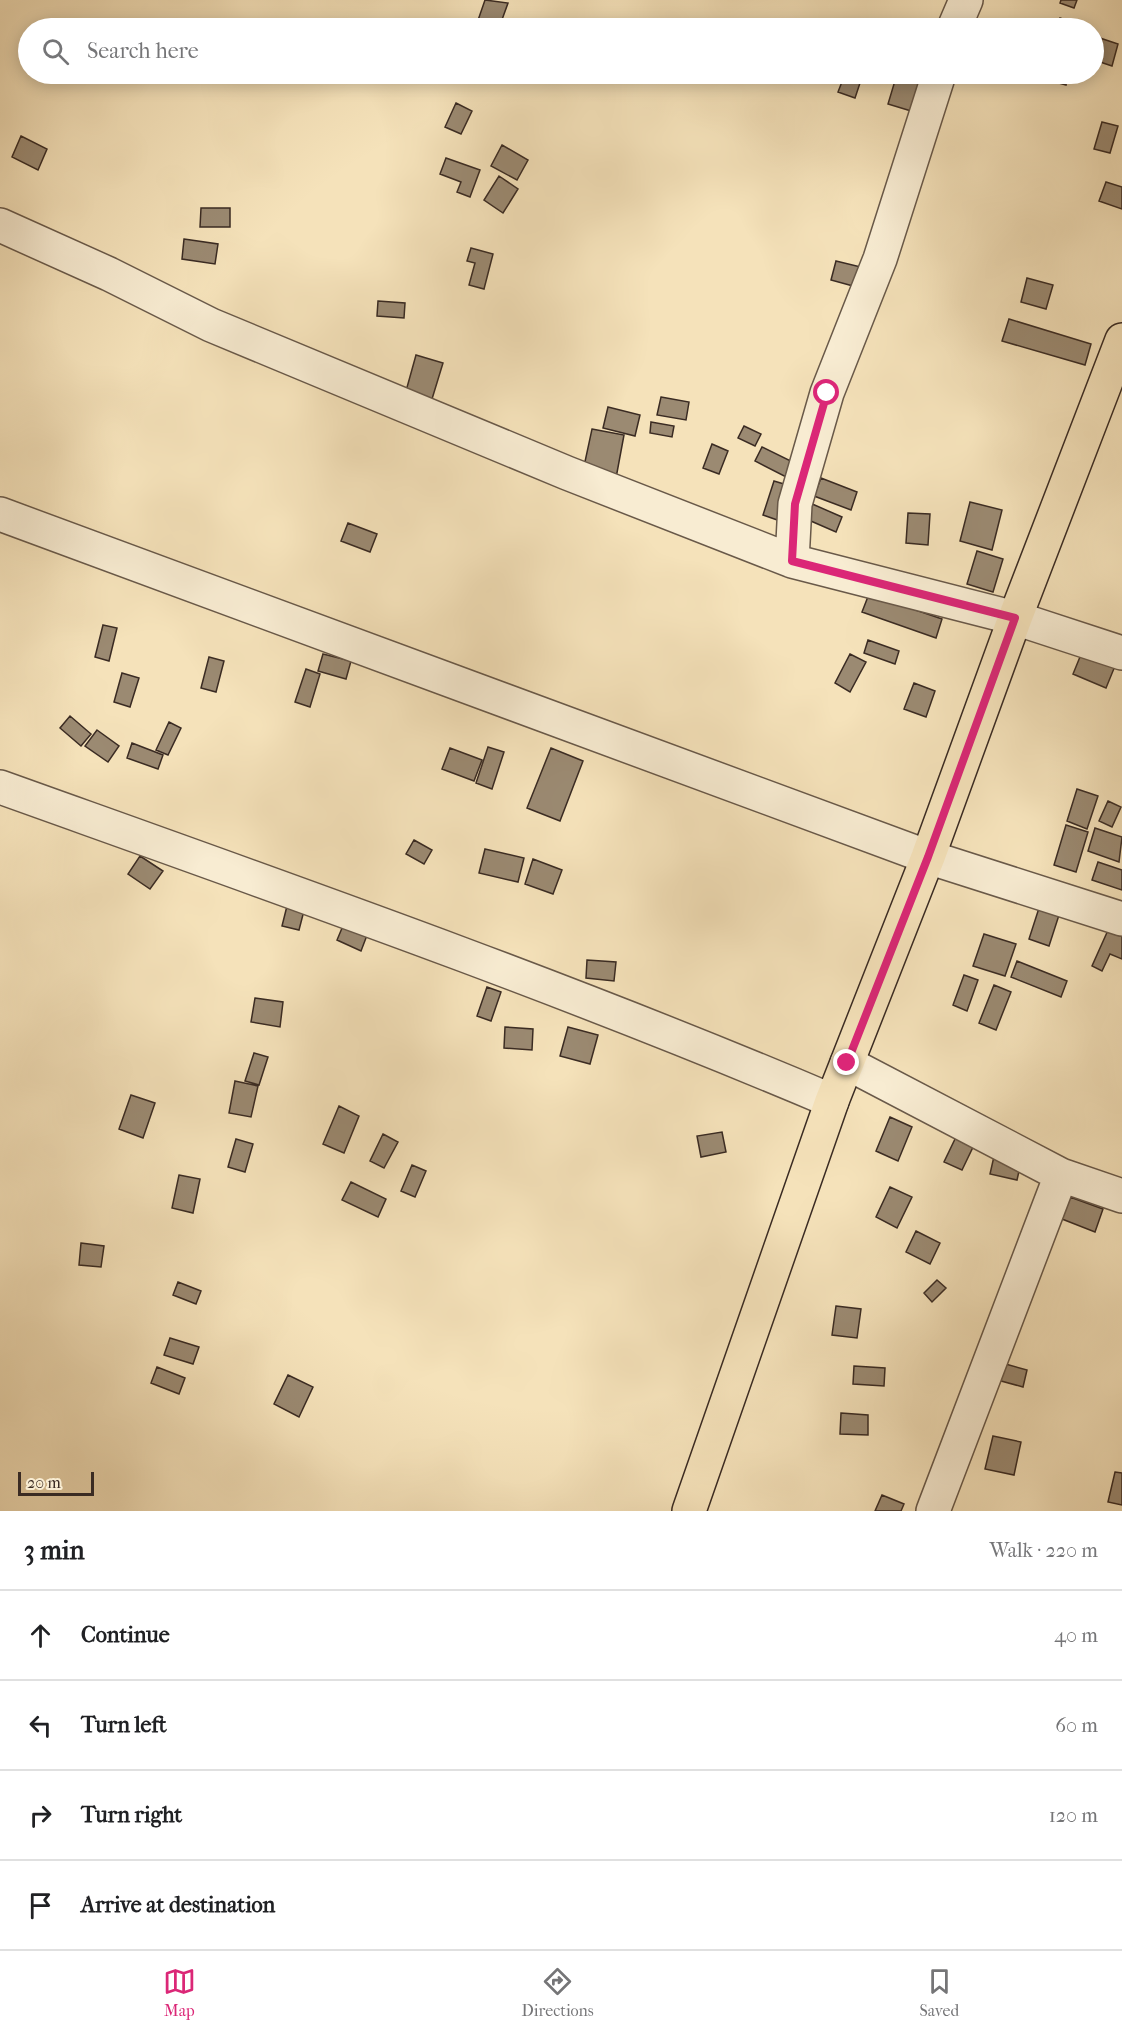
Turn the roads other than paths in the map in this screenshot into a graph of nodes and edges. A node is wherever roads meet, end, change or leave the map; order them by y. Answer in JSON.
{"nodes":[{"id":1,"x":966,"y":0,"type":"edge"},
{"id":2,"x":958,"y":18,"type":"edge"},
{"id":3,"x":936,"y":84,"type":"edge"},
{"id":4,"x":0,"y":225,"type":"edge"},
{"id":5,"x":1122,"y":340,"type":"edge"},
{"id":6,"x":0,"y":514,"type":"edge"},
{"id":7,"x":792,"y":561,"type":"junction"},
{"id":8,"x":1015,"y":618,"type":"junction"},
{"id":9,"x":1122,"y":653,"type":"edge"},
{"id":10,"x":0,"y":787,"type":"edge"},
{"id":11,"x":928,"y":857,"type":"junction"},
{"id":12,"x":1122,"y":919,"type":"edge"},
{"id":13,"x":847,"y":1063,"type":"junction"},
{"id":14,"x":832,"y":1101,"type":"junction"},
{"id":15,"x":1061,"y":1175,"type":"junction"},
{"id":16,"x":1122,"y":1196,"type":"edge"},
{"id":17,"x":689,"y":1511,"type":"edge"},
{"id":18,"x":933,"y":1511,"type":"edge"}],
"edges":[{"from":1,"to":2,"type":"street"},
{"from":3,"to":7,"type":"street"},
{"from":4,"to":7,"type":"street"},
{"from":5,"to":8,"type":"main road"},
{"from":6,"to":11,"type":"street"},
{"from":7,"to":8,"type":"street"},
{"from":8,"to":9,"type":"street"},
{"from":8,"to":11,"type":"main road"},
{"from":10,"to":14,"type":"street"},
{"from":11,"to":12,"type":"street"},
{"from":11,"to":13,"type":"main road"},
{"from":13,"to":14,"type":"main road"},
{"from":13,"to":15,"type":"street"},
{"from":14,"to":17,"type":"main road"},
{"from":15,"to":16,"type":"street"},
{"from":15,"to":18,"type":"street"}]}
